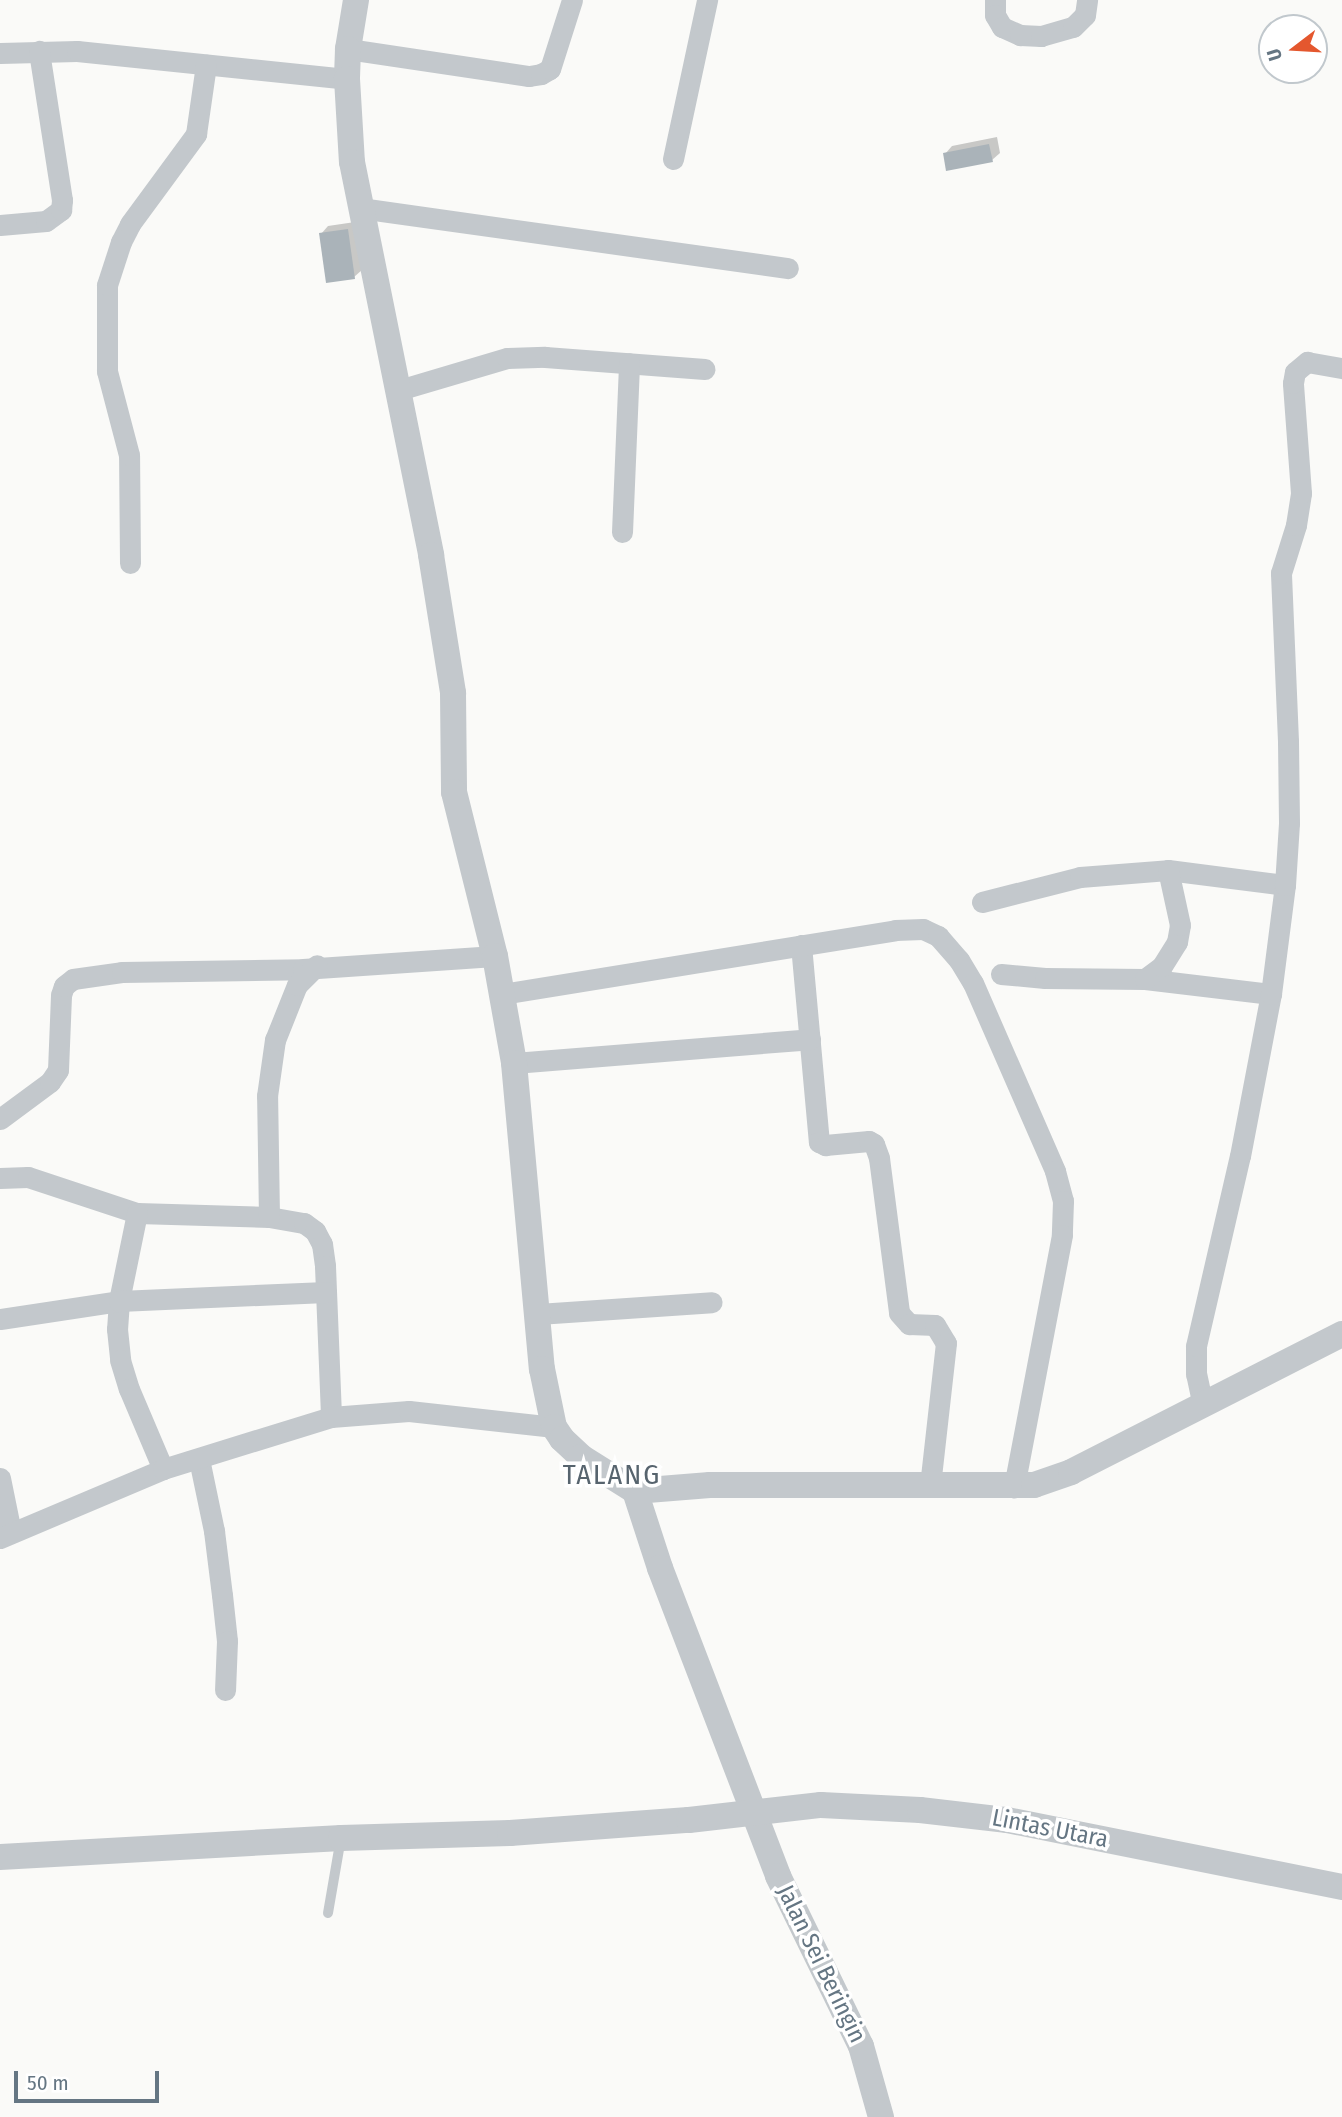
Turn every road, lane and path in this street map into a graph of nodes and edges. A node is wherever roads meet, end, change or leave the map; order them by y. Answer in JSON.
{"nodes":[{"id":1,"x":356,"y":0,"type":"edge"},
{"id":2,"x":572,"y":0,"type":"edge"},
{"id":3,"x":707,"y":0,"type":"edge"},
{"id":4,"x":995,"y":0,"type":"edge"},
{"id":5,"x":1087,"y":0,"type":"edge"},
{"id":6,"x":348,"y":49,"type":"junction"},
{"id":7,"x":39,"y":51,"type":"junction"},
{"id":8,"x":0,"y":53,"type":"edge"},
{"id":9,"x":206,"y":65,"type":"junction"},
{"id":10,"x":347,"y":79,"type":"junction"},
{"id":11,"x":673,"y":159,"type":"dead end"},
{"id":12,"x":359,"y":208,"type":"junction"},
{"id":13,"x":0,"y":225,"type":"edge"},
{"id":14,"x":788,"y":268,"type":"dead end"},
{"id":15,"x":629,"y":363,"type":"junction"},
{"id":16,"x":1342,"y":368,"type":"edge"},
{"id":17,"x":705,"y":369,"type":"dead end"},
{"id":18,"x":399,"y":390,"type":"junction"},
{"id":19,"x":622,"y":532,"type":"dead end"},
{"id":20,"x":130,"y":564,"type":"dead end"},
{"id":21,"x":1168,"y":870,"type":"junction"},
{"id":22,"x":1285,"y":885,"type":"junction"},
{"id":23,"x":982,"y":902,"type":"dead end"},
{"id":24,"x":801,"y":945,"type":"junction"},
{"id":25,"x":495,"y":956,"type":"junction"},
{"id":26,"x":317,"y":965,"type":"junction"},
{"id":27,"x":1001,"y":974,"type":"dead end"},
{"id":28,"x":1145,"y":979,"type":"junction"},
{"id":29,"x":1271,"y":994,"type":"junction"},
{"id":30,"x":502,"y":995,"type":"junction"},
{"id":31,"x":810,"y":1039,"type":"junction"},
{"id":32,"x":514,"y":1063,"type":"junction"},
{"id":33,"x":0,"y":1119,"type":"edge"},
{"id":34,"x":0,"y":1178,"type":"edge"},
{"id":35,"x":136,"y":1213,"type":"junction"},
{"id":36,"x":270,"y":1217,"type":"junction"},
{"id":37,"x":326,"y":1292,"type":"junction"},
{"id":38,"x":119,"y":1301,"type":"junction"},
{"id":39,"x":712,"y":1302,"type":"dead end"},
{"id":40,"x":538,"y":1314,"type":"junction"},
{"id":41,"x":0,"y":1319,"type":"edge"},
{"id":42,"x":1342,"y":1334,"type":"edge"},
{"id":43,"x":1203,"y":1406,"type":"junction"},
{"id":44,"x":331,"y":1417,"type":"junction"},
{"id":45,"x":554,"y":1427,"type":"junction"},
{"id":46,"x":199,"y":1459,"type":"junction"},
{"id":47,"x":163,"y":1469,"type":"junction"},
{"id":48,"x":0,"y":1478,"type":"edge"},
{"id":49,"x":930,"y":1486,"type":"junction"},
{"id":50,"x":1013,"y":1487,"type":"junction"},
{"id":51,"x":635,"y":1490,"type":"junction"},
{"id":52,"x":5,"y":1535,"type":"edge"},
{"id":53,"x":225,"y":1690,"type":"dead end"},
{"id":54,"x":755,"y":1813,"type":"junction"},
{"id":55,"x":341,"y":1838,"type":"junction"},
{"id":56,"x":0,"y":1857,"type":"edge"},
{"id":57,"x":1342,"y":1888,"type":"edge"},
{"id":58,"x":328,"y":1913,"type":"dead end"},
{"id":59,"x":881,"y":2117,"type":"edge"}],
"edges":[{"from":1,"to":6,"type":"street"},
{"from":2,"to":6,"type":"street"},
{"from":3,"to":11,"type":"street"},
{"from":4,"to":5,"type":"street"},
{"from":6,"to":10,"type":"street"},
{"from":7,"to":8,"type":"street"},
{"from":7,"to":9,"type":"street"},
{"from":7,"to":13,"type":"street"},
{"from":9,"to":10,"type":"street"},
{"from":9,"to":20,"type":"street"},
{"from":10,"to":12,"type":"street"},
{"from":12,"to":14,"type":"street"},
{"from":12,"to":18,"type":"street"},
{"from":15,"to":17,"type":"street"},
{"from":15,"to":18,"type":"street"},
{"from":15,"to":19,"type":"street"},
{"from":16,"to":22,"type":"street"},
{"from":18,"to":25,"type":"street"},
{"from":21,"to":22,"type":"street"},
{"from":21,"to":23,"type":"street"},
{"from":21,"to":28,"type":"street"},
{"from":22,"to":29,"type":"street"},
{"from":24,"to":30,"type":"street"},
{"from":24,"to":31,"type":"street"},
{"from":24,"to":50,"type":"street"},
{"from":25,"to":26,"type":"street"},
{"from":25,"to":30,"type":"street"},
{"from":26,"to":33,"type":"street"},
{"from":26,"to":36,"type":"street"},
{"from":27,"to":28,"type":"street"},
{"from":28,"to":29,"type":"street"},
{"from":29,"to":43,"type":"street"},
{"from":30,"to":32,"type":"street"},
{"from":31,"to":32,"type":"street"},
{"from":31,"to":49,"type":"street"},
{"from":32,"to":40,"type":"street"},
{"from":34,"to":35,"type":"street"},
{"from":35,"to":36,"type":"street"},
{"from":35,"to":38,"type":"street"},
{"from":36,"to":37,"type":"street"},
{"from":37,"to":38,"type":"street"},
{"from":37,"to":44,"type":"street"},
{"from":38,"to":41,"type":"street"},
{"from":38,"to":47,"type":"street"},
{"from":39,"to":40,"type":"street"},
{"from":40,"to":45,"type":"street"},
{"from":42,"to":43,"type":"street"},
{"from":43,"to":50,"type":"street"},
{"from":44,"to":45,"type":"street"},
{"from":44,"to":46,"type":"street"},
{"from":45,"to":51,"type":"street"},
{"from":46,"to":47,"type":"street"},
{"from":46,"to":53,"type":"street"},
{"from":47,"to":52,"type":"street"},
{"from":48,"to":52,"type":"street"},
{"from":49,"to":50,"type":"street"},
{"from":49,"to":51,"type":"street"},
{"from":51,"to":54,"type":"street","name":"Jalan Sei Beringin"},
{"from":54,"to":55,"type":"street","name":"Lintas Utara"},
{"from":54,"to":57,"type":"street","name":"Lintas Utara"},
{"from":54,"to":59,"type":"street","name":"Jalan Sei Beringin"},
{"from":55,"to":56,"type":"street","name":"Lintas Utara"},
{"from":55,"to":58,"type":"lane"}]}
